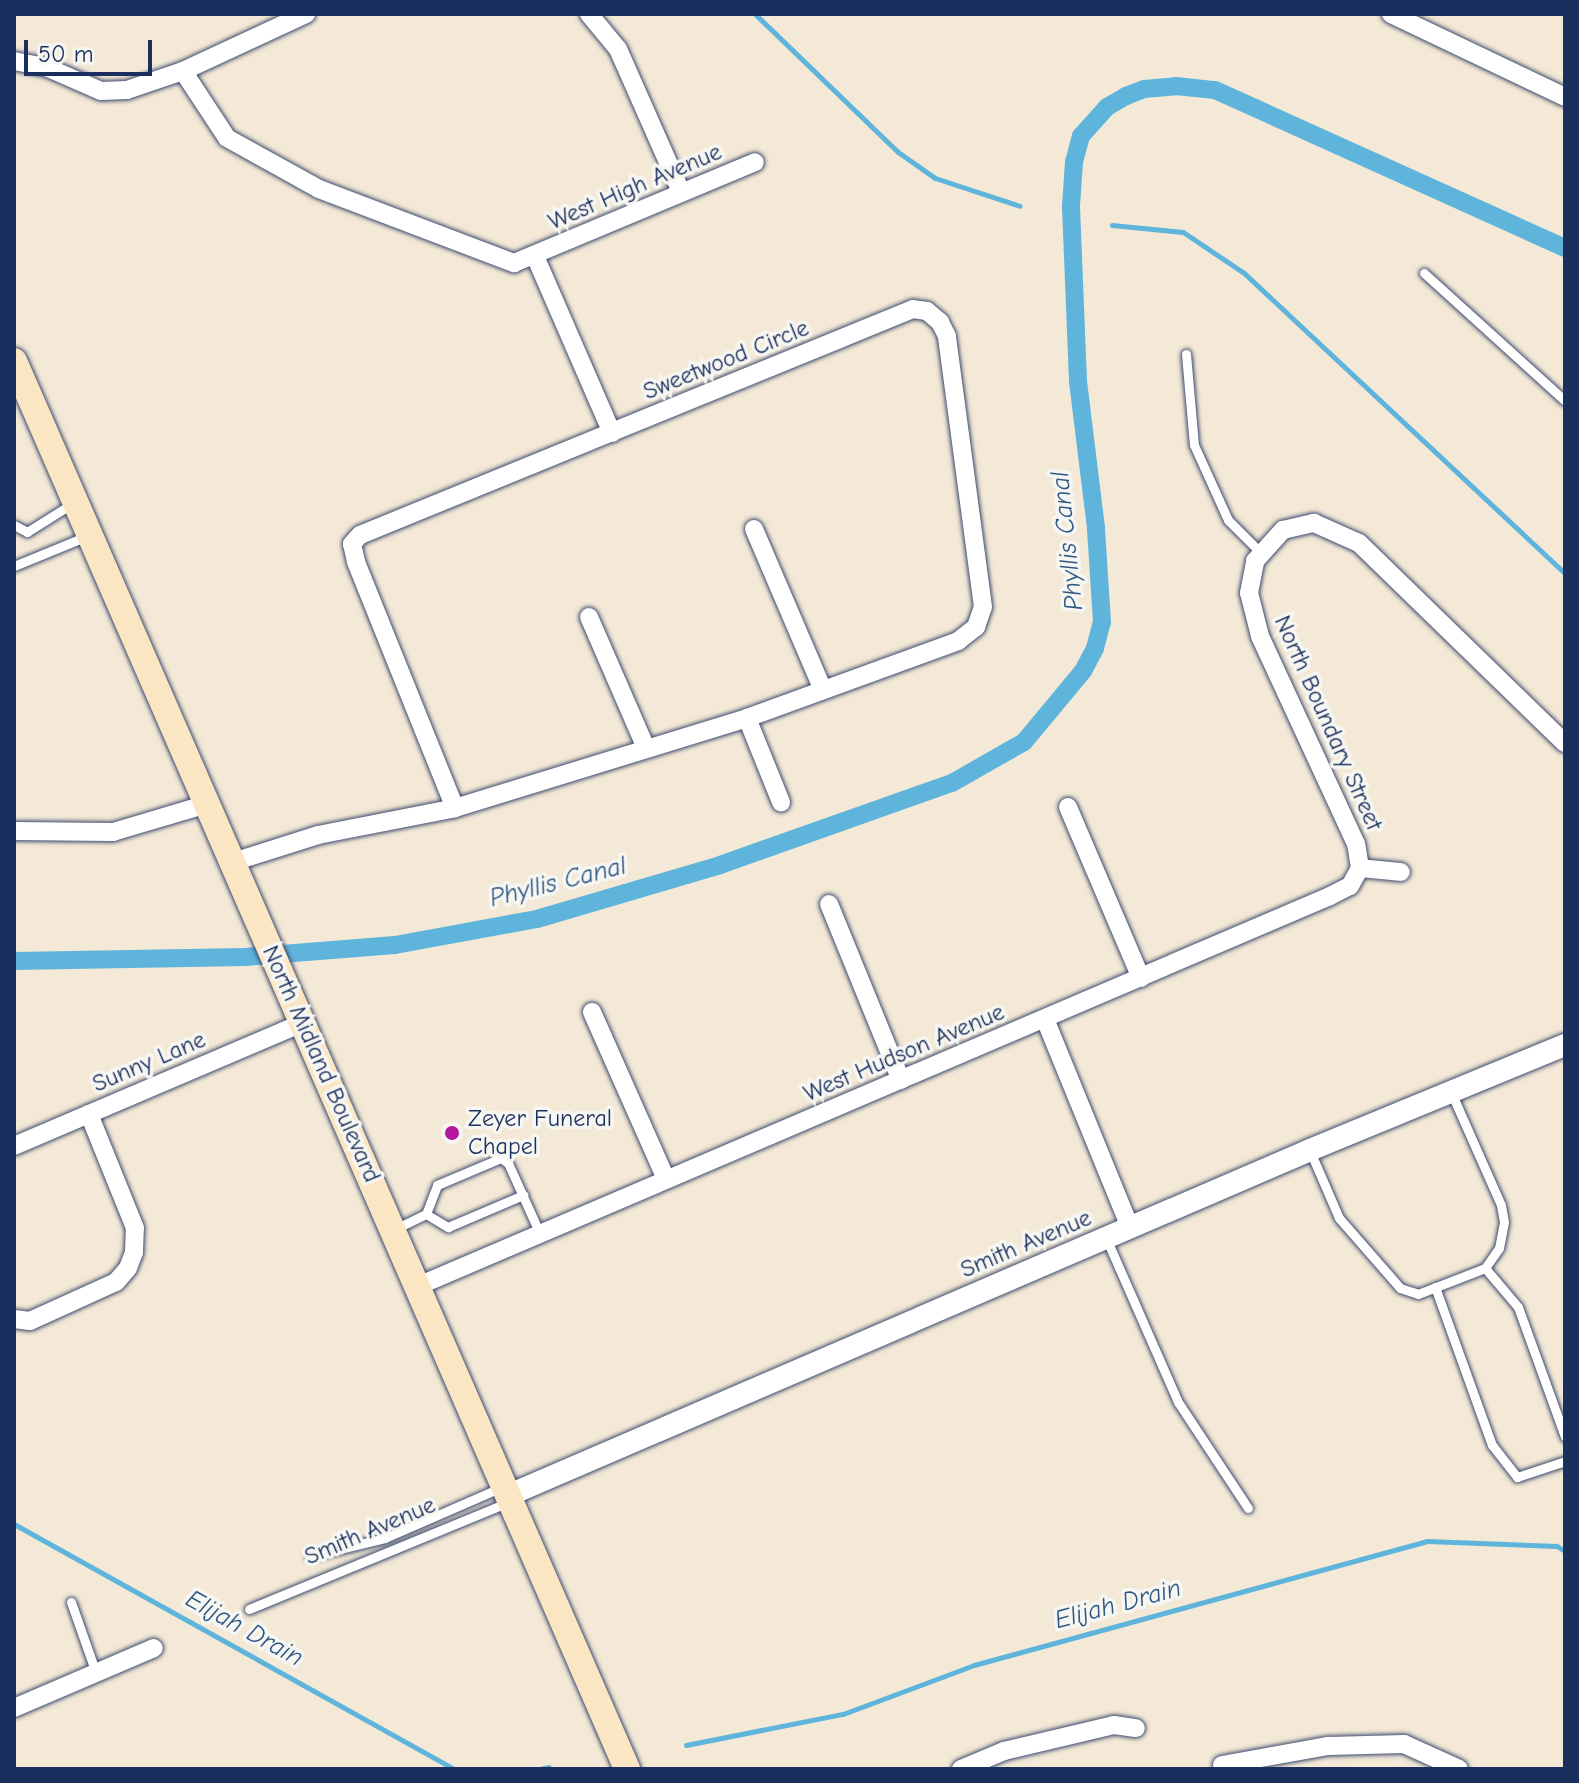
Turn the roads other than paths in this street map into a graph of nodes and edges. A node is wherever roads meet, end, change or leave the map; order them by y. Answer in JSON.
{"nodes":[{"id":1,"x":306,"y":14,"type":"edge"},
{"id":2,"x":589,"y":14,"type":"edge"},
{"id":3,"x":1396,"y":15,"type":"edge"},
{"id":4,"x":14,"y":61,"type":"edge"},
{"id":5,"x":183,"y":71,"type":"junction"},
{"id":6,"x":1565,"y":97,"type":"edge"},
{"id":7,"x":755,"y":162,"type":"dead end"},
{"id":8,"x":681,"y":192,"type":"junction"},
{"id":9,"x":535,"y":256,"type":"junction"},
{"id":10,"x":1424,"y":273,"type":"dead end"},
{"id":11,"x":1186,"y":354,"type":"dead end"},
{"id":12,"x":14,"y":361,"type":"edge"},
{"id":13,"x":1565,"y":401,"type":"edge"},
{"id":14,"x":612,"y":433,"type":"junction"},
{"id":15,"x":75,"y":501,"type":"junction"},
{"id":16,"x":14,"y":525,"type":"edge"},
{"id":17,"x":754,"y":529,"type":"dead end"},
{"id":18,"x":90,"y":535,"type":"junction"},
{"id":19,"x":1262,"y":554,"type":"junction"},
{"id":20,"x":14,"y":566,"type":"edge"},
{"id":21,"x":589,"y":617,"type":"dead end"},
{"id":22,"x":823,"y":690,"type":"junction"},
{"id":23,"x":747,"y":718,"type":"junction"},
{"id":24,"x":1565,"y":743,"type":"edge"},
{"id":25,"x":646,"y":748,"type":"junction"},
{"id":26,"x":781,"y":802,"type":"dead end"},
{"id":27,"x":207,"y":804,"type":"junction"},
{"id":28,"x":1068,"y":807,"type":"dead end"},
{"id":29,"x":455,"y":808,"type":"junction"},
{"id":30,"x":14,"y":831,"type":"edge"},
{"id":31,"x":233,"y":862,"type":"junction"},
{"id":32,"x":1360,"y":868,"type":"junction"},
{"id":33,"x":1401,"y":872,"type":"dead end"},
{"id":34,"x":829,"y":904,"type":"dead end"},
{"id":35,"x":1141,"y":978,"type":"junction"},
{"id":36,"x":592,"y":1012,"type":"dead end"},
{"id":37,"x":1045,"y":1019,"type":"junction"},
{"id":38,"x":303,"y":1023,"type":"junction"},
{"id":39,"x":1565,"y":1045,"type":"edge"},
{"id":40,"x":901,"y":1080,"type":"junction"},
{"id":41,"x":1451,"y":1092,"type":"junction"},
{"id":42,"x":89,"y":1114,"type":"junction"},
{"id":43,"x":14,"y":1146,"type":"edge"},
{"id":44,"x":1310,"y":1150,"type":"junction"},
{"id":45,"x":666,"y":1179,"type":"junction"},
{"id":46,"x":523,"y":1195,"type":"junction"},
{"id":47,"x":426,"y":1214,"type":"junction"},
{"id":48,"x":1130,"y":1227,"type":"junction"},
{"id":49,"x":393,"y":1230,"type":"junction"},
{"id":50,"x":540,"y":1234,"type":"junction"},
{"id":51,"x":1106,"y":1238,"type":"junction"},
{"id":52,"x":1485,"y":1268,"type":"junction"},
{"id":53,"x":418,"y":1286,"type":"junction"},
{"id":54,"x":1435,"y":1287,"type":"junction"},
{"id":55,"x":14,"y":1319,"type":"edge"},
{"id":56,"x":1565,"y":1437,"type":"edge"},
{"id":57,"x":1565,"y":1461,"type":"edge"},
{"id":58,"x":509,"y":1494,"type":"junction"},
{"id":59,"x":1248,"y":1508,"type":"dead end"},
{"id":60,"x":310,"y":1556,"type":"dead end"},
{"id":61,"x":71,"y":1602,"type":"dead end"},
{"id":62,"x":249,"y":1609,"type":"dead end"},
{"id":63,"x":154,"y":1648,"type":"dead end"},
{"id":64,"x":96,"y":1673,"type":"junction"},
{"id":65,"x":14,"y":1708,"type":"edge"},
{"id":66,"x":1136,"y":1728,"type":"dead end"},
{"id":67,"x":1222,"y":1765,"type":"dead end"},
{"id":68,"x":627,"y":1769,"type":"edge"},
{"id":69,"x":961,"y":1769,"type":"edge"},
{"id":70,"x":1459,"y":1769,"type":"edge"}],
"edges":[{"from":1,"to":5,"type":"street"},
{"from":2,"to":8,"type":"street"},
{"from":3,"to":6,"type":"street"},
{"from":4,"to":5,"type":"street"},
{"from":5,"to":9,"type":"street"},
{"from":7,"to":8,"type":"street","name":"West High Avenue"},
{"from":8,"to":9,"type":"street","name":"West High Avenue"},
{"from":9,"to":14,"type":"street"},
{"from":10,"to":13,"type":"lane"},
{"from":11,"to":19,"type":"lane"},
{"from":12,"to":15,"type":"main road","name":"North Midland Boulevard"},
{"from":14,"to":22,"type":"street","name":"Sweetwood Circle"},
{"from":14,"to":29,"type":"street","name":"Sweetwood Circle"},
{"from":15,"to":16,"type":"lane"},
{"from":15,"to":18,"type":"main road","name":"North Midland Boulevard"},
{"from":17,"to":22,"type":"street"},
{"from":18,"to":20,"type":"lane"},
{"from":18,"to":27,"type":"main road","name":"North Midland Boulevard"},
{"from":19,"to":24,"type":"street"},
{"from":19,"to":32,"type":"street","name":"North Boundary Street"},
{"from":21,"to":25,"type":"street"},
{"from":22,"to":23,"type":"street","name":"Sweetwood Circle"},
{"from":23,"to":25,"type":"street","name":"Sweetwood Circle"},
{"from":23,"to":26,"type":"street"},
{"from":25,"to":29,"type":"street","name":"Sweetwood Circle"},
{"from":27,"to":30,"type":"street"},
{"from":27,"to":31,"type":"main road","name":"North Midland Boulevard"},
{"from":28,"to":35,"type":"street"},
{"from":29,"to":31,"type":"street","name":"Sweetwood Circle"},
{"from":31,"to":38,"type":"main road","name":"North Midland Boulevard"},
{"from":32,"to":33,"type":"street"},
{"from":32,"to":35,"type":"street","name":"West Hudson Avenue"},
{"from":34,"to":40,"type":"street"},
{"from":35,"to":37,"type":"street","name":"West Hudson Avenue"},
{"from":36,"to":45,"type":"street"},
{"from":37,"to":40,"type":"street","name":"West Hudson Avenue"},
{"from":37,"to":48,"type":"street"},
{"from":38,"to":42,"type":"street","name":"Sunny Lane"},
{"from":38,"to":49,"type":"main road","name":"North Midland Boulevard"},
{"from":39,"to":41,"type":"street","name":"Smith Avenue"},
{"from":40,"to":45,"type":"street","name":"West Hudson Avenue"},
{"from":41,"to":44,"type":"street","name":"Smith Avenue"},
{"from":41,"to":52,"type":"lane"},
{"from":42,"to":43,"type":"street","name":"Sunny Lane"},
{"from":42,"to":55,"type":"street"},
{"from":44,"to":48,"type":"street","name":"Smith Avenue"},
{"from":44,"to":54,"type":"lane"},
{"from":45,"to":50,"type":"street","name":"West Hudson Avenue"},
{"from":46,"to":47,"type":"lane"},
{"from":46,"to":47,"type":"lane"},
{"from":46,"to":50,"type":"lane"},
{"from":47,"to":49,"type":"lane"},
{"from":48,"to":51,"type":"street","name":"Smith Avenue"},
{"from":49,"to":53,"type":"main road","name":"North Midland Boulevard"},
{"from":50,"to":53,"type":"street","name":"West Hudson Avenue"},
{"from":51,"to":58,"type":"street","name":"Smith Avenue"},
{"from":51,"to":59,"type":"lane"},
{"from":52,"to":54,"type":"lane"},
{"from":52,"to":56,"type":"lane"},
{"from":53,"to":58,"type":"main road","name":"North Midland Boulevard"},
{"from":54,"to":57,"type":"lane"},
{"from":58,"to":60,"type":"lane"},
{"from":58,"to":62,"type":"lane","name":"Smith Avenue"},
{"from":58,"to":68,"type":"main road","name":"North Midland Boulevard"},
{"from":61,"to":64,"type":"lane"},
{"from":63,"to":64,"type":"street"},
{"from":64,"to":65,"type":"street"},
{"from":66,"to":69,"type":"street"},
{"from":67,"to":70,"type":"street"}]}
